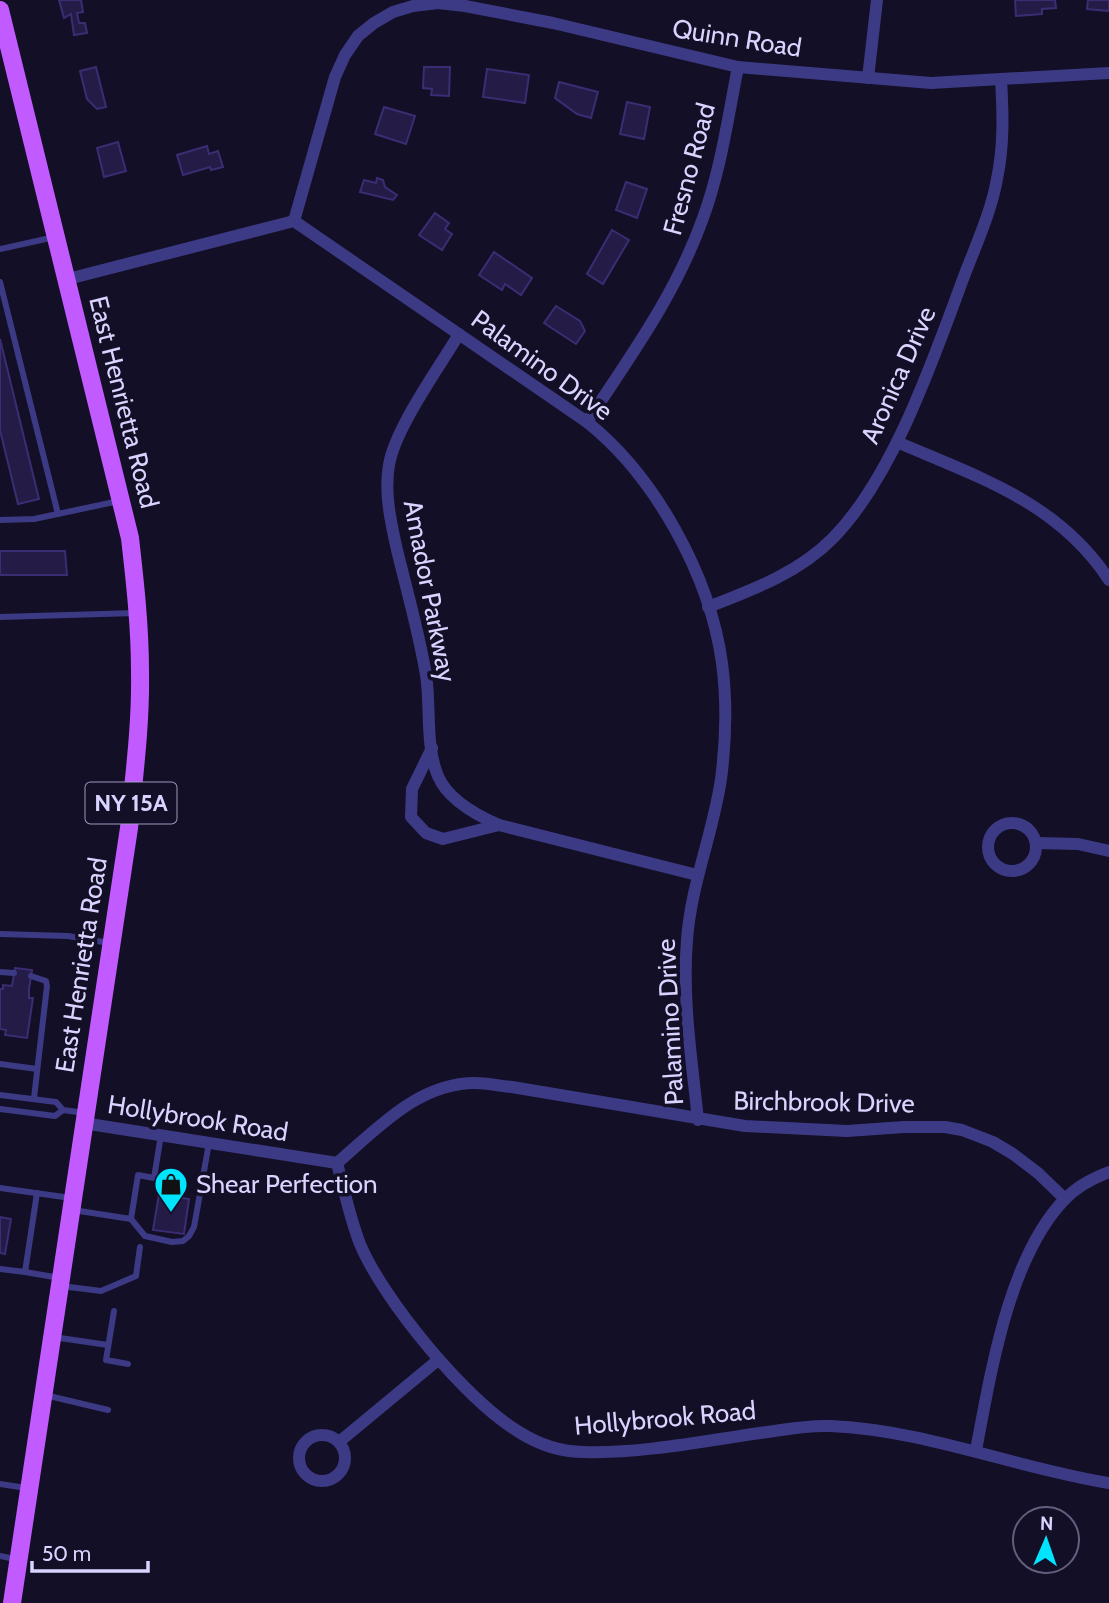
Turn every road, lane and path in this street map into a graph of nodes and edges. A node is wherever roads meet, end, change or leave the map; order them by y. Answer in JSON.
{"nodes":[{"id":1,"x":877,"y":0,"type":"edge"},
{"id":2,"x":0,"y":10,"type":"edge"},
{"id":3,"x":738,"y":67,"type":"junction"},
{"id":4,"x":1109,"y":73,"type":"edge"},
{"id":5,"x":868,"y":78,"type":"junction"},
{"id":6,"x":1002,"y":79,"type":"junction"},
{"id":7,"x":295,"y":221,"type":"junction"},
{"id":8,"x":57,"y":237,"type":"junction"},
{"id":9,"x":0,"y":249,"type":"edge"},
{"id":10,"x":68,"y":279,"type":"junction"},
{"id":11,"x":0,"y":282,"type":"edge"},
{"id":12,"x":460,"y":334,"type":"junction"},
{"id":13,"x":587,"y":422,"type":"junction"},
{"id":14,"x":897,"y":442,"type":"junction"},
{"id":15,"x":121,"y":501,"type":"junction"},
{"id":16,"x":58,"y":514,"type":"junction"},
{"id":17,"x":0,"y":520,"type":"edge"},
{"id":18,"x":1109,"y":580,"type":"edge"},
{"id":19,"x":708,"y":607,"type":"junction"},
{"id":20,"x":138,"y":613,"type":"junction"},
{"id":21,"x":0,"y":617,"type":"edge"},
{"id":22,"x":432,"y":748,"type":"junction"},
{"id":23,"x":499,"y":825,"type":"junction"},
{"id":24,"x":1036,"y":843,"type":"dead end"},
{"id":25,"x":1108,"y":847,"type":"edge"},
{"id":26,"x":697,"y":875,"type":"junction"},
{"id":27,"x":0,"y":934,"type":"edge"},
{"id":28,"x":111,"y":943,"type":"junction"},
{"id":29,"x":0,"y":972,"type":"edge"},
{"id":30,"x":14,"y":973,"type":"dead end"},
{"id":31,"x":31,"y":976,"type":"dead end"},
{"id":32,"x":0,"y":1064,"type":"edge"},
{"id":33,"x":37,"y":1069,"type":"junction"},
{"id":34,"x":0,"y":1095,"type":"edge"},
{"id":35,"x":34,"y":1098,"type":"junction"},
{"id":36,"x":0,"y":1109,"type":"edge"},
{"id":37,"x":63,"y":1110,"type":"junction"},
{"id":38,"x":84,"y":1118,"type":"junction"},
{"id":39,"x":698,"y":1120,"type":"junction"},
{"id":40,"x":161,"y":1135,"type":"junction"},
{"id":41,"x":209,"y":1143,"type":"junction"},
{"id":42,"x":337,"y":1163,"type":"junction"},
{"id":43,"x":1109,"y":1172,"type":"edge"},
{"id":44,"x":0,"y":1188,"type":"edge"},
{"id":45,"x":37,"y":1193,"type":"junction"},
{"id":46,"x":1065,"y":1199,"type":"junction"},
{"id":47,"x":71,"y":1204,"type":"junction"},
{"id":48,"x":131,"y":1219,"type":"junction"},
{"id":49,"x":140,"y":1247,"type":"dead end"},
{"id":50,"x":0,"y":1269,"type":"edge"},
{"id":51,"x":25,"y":1272,"type":"junction"},
{"id":52,"x":60,"y":1282,"type":"junction"},
{"id":53,"x":114,"y":1311,"type":"dead end"},
{"id":54,"x":52,"y":1336,"type":"junction"},
{"id":55,"x":108,"y":1345,"type":"junction"},
{"id":56,"x":438,"y":1360,"type":"junction"},
{"id":57,"x":128,"y":1364,"type":"dead end"},
{"id":58,"x":43,"y":1395,"type":"junction"},
{"id":59,"x":108,"y":1410,"type":"dead end"},
{"id":60,"x":339,"y":1442,"type":"dead end"},
{"id":61,"x":976,"y":1450,"type":"junction"},
{"id":62,"x":1109,"y":1483,"type":"edge"},
{"id":63,"x":0,"y":1484,"type":"edge"},
{"id":64,"x":29,"y":1489,"type":"junction"},
{"id":65,"x":9,"y":1558,"type":"edge"},
{"id":66,"x":12,"y":1603,"type":"edge"}],
"edges":[{"from":1,"to":5,"type":"street"},
{"from":2,"to":8,"type":"main road","name":"East Henrietta Road","number":"NY 15A"},
{"from":3,"to":5,"type":"street","name":"Quinn Road"},
{"from":3,"to":7,"type":"street","name":"Quinn Road"},
{"from":3,"to":13,"type":"street","name":"Fresno Road"},
{"from":4,"to":6,"type":"street","name":"Quinn Road"},
{"from":5,"to":6,"type":"street","name":"Quinn Road"},
{"from":6,"to":14,"type":"street","name":"Aronica Drive"},
{"from":7,"to":10,"type":"street"},
{"from":7,"to":12,"type":"street","name":"Palamino Drive"},
{"from":8,"to":9,"type":"lane"},
{"from":8,"to":10,"type":"main road","name":"East Henrietta Road","number":"NY 15A"},
{"from":10,"to":15,"type":"main road","name":"East Henrietta Road","number":"NY 15A"},
{"from":11,"to":16,"type":"lane"},
{"from":12,"to":13,"type":"street","name":"Palamino Drive"},
{"from":12,"to":22,"type":"street","name":"Amador Parkway"},
{"from":13,"to":19,"type":"street","name":"Palamino Drive"},
{"from":14,"to":18,"type":"street"},
{"from":14,"to":19,"type":"street","name":"Aronica Drive"},
{"from":15,"to":16,"type":"lane"},
{"from":15,"to":20,"type":"main road","name":"East Henrietta Road","number":"NY 15A"},
{"from":16,"to":17,"type":"lane"},
{"from":19,"to":26,"type":"street","name":"Palamino Drive"},
{"from":20,"to":21,"type":"lane"},
{"from":20,"to":28,"type":"main road","name":"East Henrietta Road","number":"NY 15A"},
{"from":22,"to":23,"type":"street","name":"Amador Parkway"},
{"from":22,"to":23,"type":"street","name":"Amador Parkway"},
{"from":23,"to":26,"type":"street","name":"Amador Parkway"},
{"from":24,"to":25,"type":"street"},
{"from":26,"to":39,"type":"street","name":"Palamino Drive"},
{"from":27,"to":28,"type":"lane"},
{"from":28,"to":38,"type":"main road","name":"East Henrietta Road","number":"NY 15A"},
{"from":29,"to":30,"type":"lane"},
{"from":31,"to":33,"type":"lane"},
{"from":32,"to":33,"type":"lane"},
{"from":33,"to":35,"type":"lane"},
{"from":34,"to":35,"type":"lane"},
{"from":35,"to":37,"type":"lane"},
{"from":36,"to":37,"type":"lane"},
{"from":37,"to":38,"type":"lane"},
{"from":38,"to":40,"type":"street","name":"Hollybrook Road"},
{"from":38,"to":47,"type":"main road","name":"East Henrietta Road","number":"NY 15A"},
{"from":39,"to":42,"type":"street","name":"Birchbrook Drive"},
{"from":39,"to":46,"type":"street","name":"Birchbrook Drive"},
{"from":40,"to":41,"type":"street","name":"Hollybrook Road"},
{"from":40,"to":48,"type":"lane"},
{"from":41,"to":42,"type":"street","name":"Hollybrook Road"},
{"from":41,"to":48,"type":"lane"},
{"from":42,"to":56,"type":"street","name":"Hollybrook Road"},
{"from":43,"to":46,"type":"street"},
{"from":44,"to":45,"type":"lane"},
{"from":45,"to":47,"type":"lane"},
{"from":45,"to":51,"type":"lane"},
{"from":46,"to":61,"type":"street"},
{"from":47,"to":48,"type":"lane"},
{"from":47,"to":52,"type":"main road","name":"East Henrietta Road","number":"NY 15A"},
{"from":49,"to":52,"type":"lane"},
{"from":50,"to":51,"type":"lane"},
{"from":51,"to":52,"type":"lane"},
{"from":52,"to":54,"type":"main road","name":"East Henrietta Road","number":"NY 15A"},
{"from":53,"to":55,"type":"lane"},
{"from":54,"to":55,"type":"lane"},
{"from":54,"to":58,"type":"main road","name":"East Henrietta Road","number":"NY 15A"},
{"from":55,"to":57,"type":"lane"},
{"from":56,"to":60,"type":"street"},
{"from":56,"to":61,"type":"street","name":"Hollybrook Road"},
{"from":58,"to":59,"type":"lane"},
{"from":58,"to":64,"type":"main road","name":"East Henrietta Road","number":"NY 15A"},
{"from":61,"to":62,"type":"street","name":"Hollybrook Road"},
{"from":63,"to":64,"type":"lane"},
{"from":64,"to":65,"type":"main road","name":"East Henrietta Road","number":"NY 15A"},
{"from":65,"to":66,"type":"main road","name":"East Henrietta Road","number":"NY 15A"}]}
